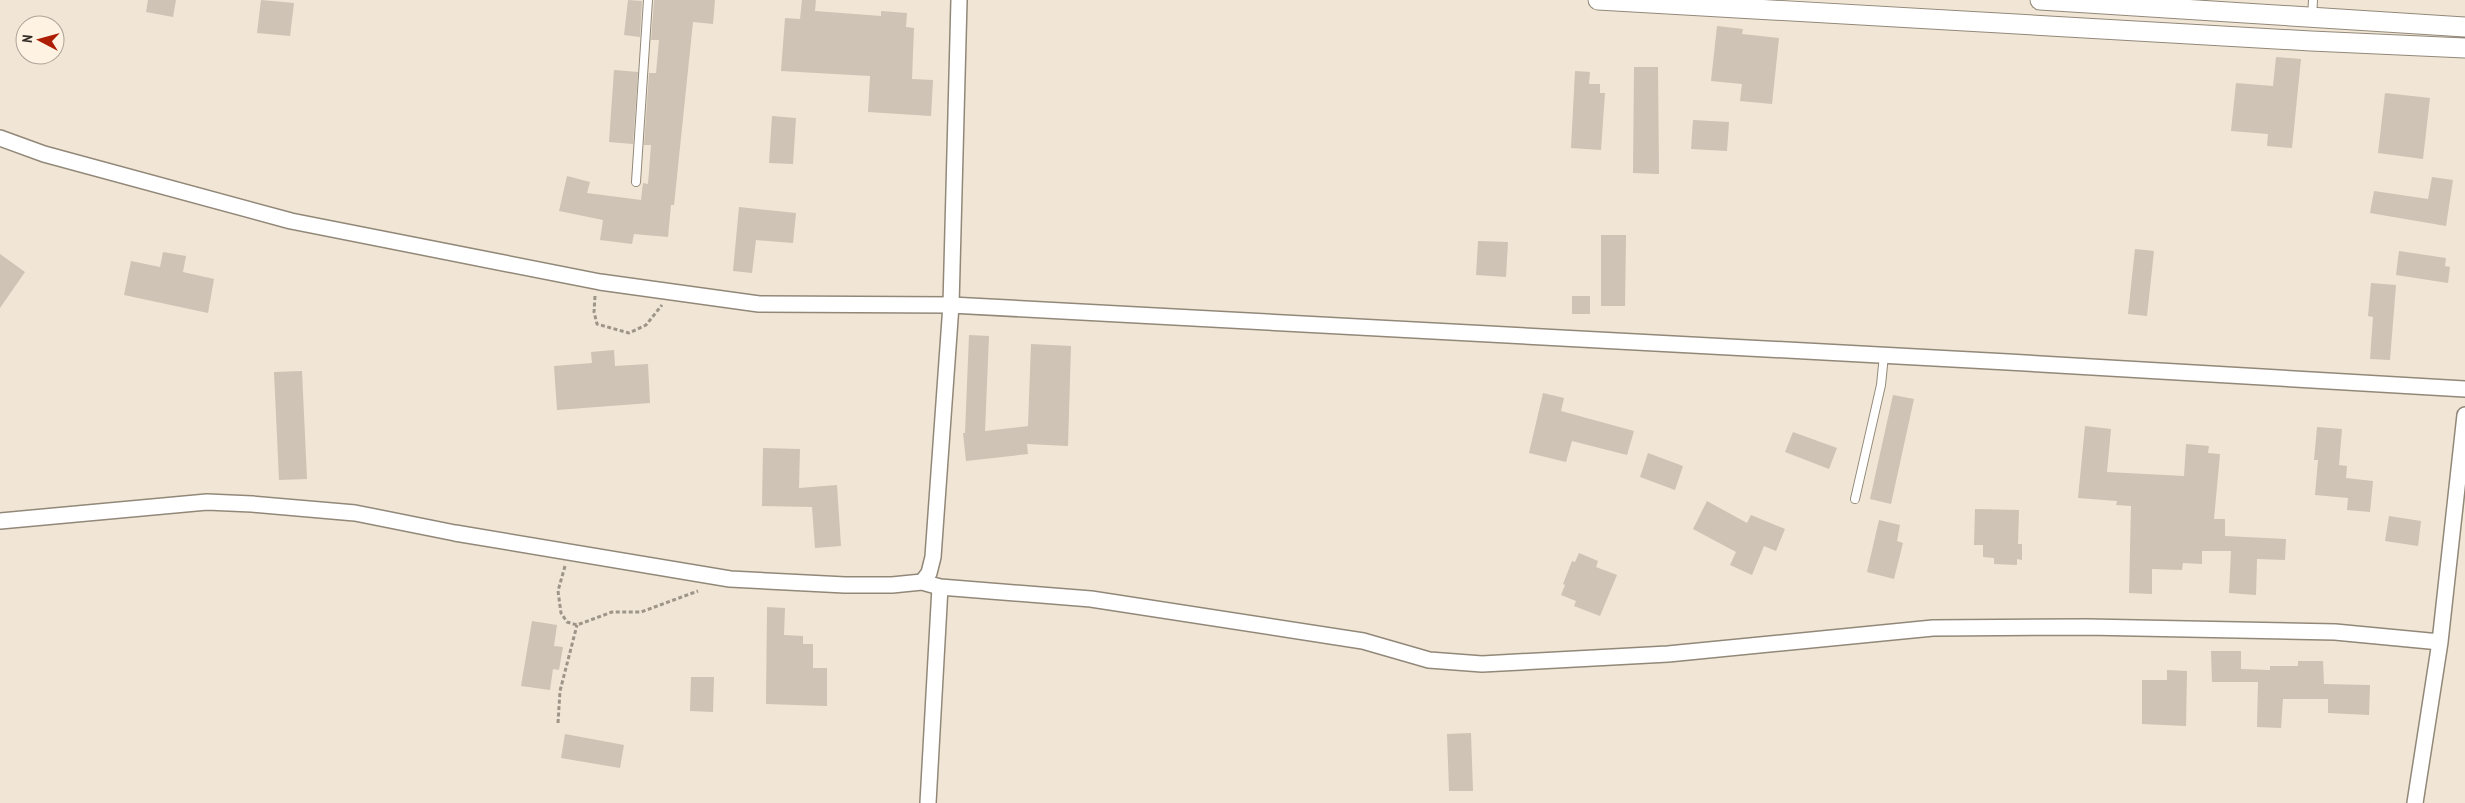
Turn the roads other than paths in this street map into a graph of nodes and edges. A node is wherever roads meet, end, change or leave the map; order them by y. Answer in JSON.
{"nodes":[{"id":1,"x":648,"y":0,"type":"edge"},
{"id":2,"x":960,"y":0,"type":"edge"},
{"id":3,"x":1598,"y":0,"type":"edge"},
{"id":4,"x":2040,"y":0,"type":"edge"},
{"id":5,"x":1806,"y":7,"type":"edge"},
{"id":6,"x":2312,"y":9,"type":"edge"},
{"id":7,"x":2465,"y":27,"type":"edge"},
{"id":8,"x":2465,"y":48,"type":"edge"},
{"id":9,"x":0,"y":138,"type":"edge"},
{"id":10,"x":636,"y":182,"type":"dead end"},
{"id":11,"x":951,"y":305,"type":"junction"},
{"id":12,"x":1884,"y":355,"type":"junction"},
{"id":13,"x":2465,"y":389,"type":"edge"},
{"id":14,"x":2465,"y":415,"type":"edge"},
{"id":15,"x":1855,"y":499,"type":"dead end"},
{"id":16,"x":0,"y":521,"type":"edge"},
{"id":17,"x":922,"y":582,"type":"junction"},
{"id":18,"x":940,"y":588,"type":"junction"},
{"id":19,"x":2440,"y":642,"type":"junction"},
{"id":20,"x":928,"y":803,"type":"edge"},
{"id":21,"x":2415,"y":803,"type":"edge"}],
"edges":[{"from":1,"to":10,"type":"lane"},
{"from":2,"to":11,"type":"street"},
{"from":3,"to":5,"type":"street"},
{"from":4,"to":6,"type":"street"},
{"from":5,"to":8,"type":"street"},
{"from":6,"to":7,"type":"street"},
{"from":9,"to":11,"type":"street"},
{"from":11,"to":12,"type":"street"},
{"from":11,"to":17,"type":"street"},
{"from":12,"to":13,"type":"street"},
{"from":12,"to":15,"type":"lane"},
{"from":14,"to":19,"type":"street"},
{"from":16,"to":17,"type":"street"},
{"from":17,"to":18,"type":"street"},
{"from":18,"to":19,"type":"street"},
{"from":18,"to":20,"type":"street"},
{"from":19,"to":21,"type":"street"}]}
